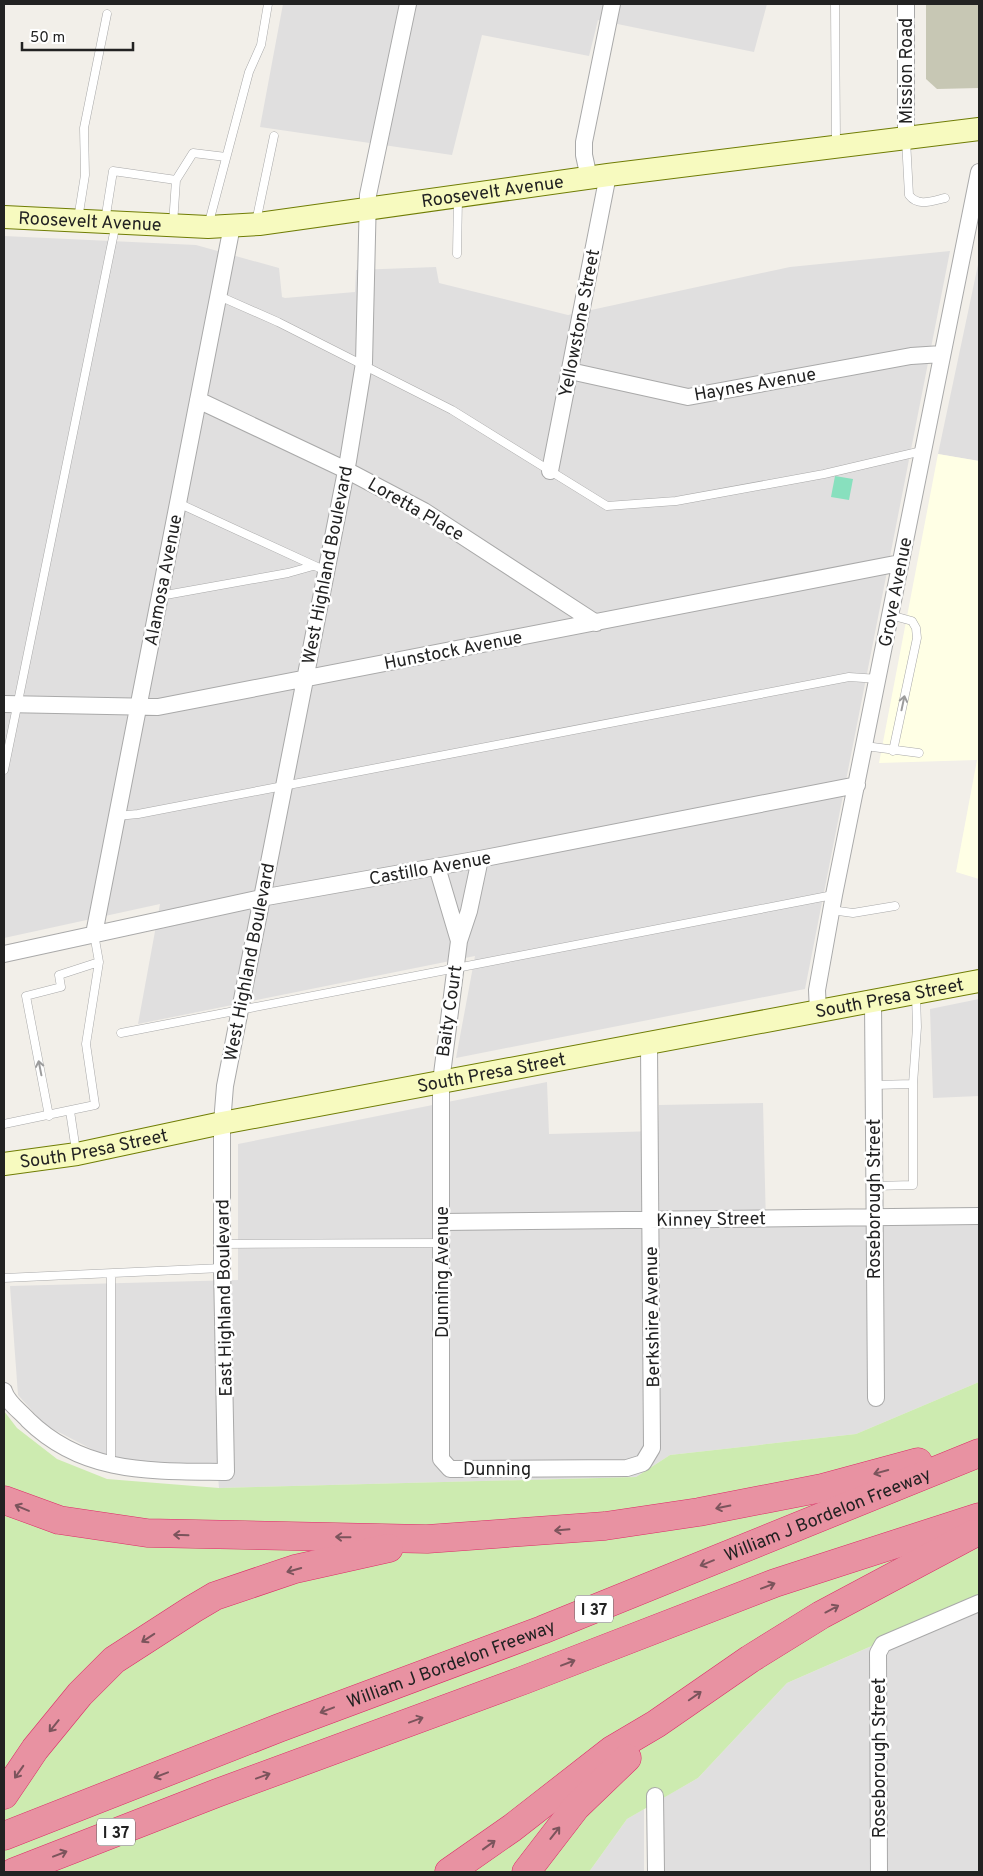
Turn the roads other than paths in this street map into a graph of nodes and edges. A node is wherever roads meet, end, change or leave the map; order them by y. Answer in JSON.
{"nodes":[{"id":1,"x":268,"y":4,"type":"edge"},
{"id":2,"x":408,"y":4,"type":"edge"},
{"id":3,"x":612,"y":4,"type":"edge"},
{"id":4,"x":835,"y":4,"type":"edge"},
{"id":5,"x":906,"y":4,"type":"edge"},
{"id":6,"x":107,"y":14,"type":"dead end"},
{"id":7,"x":979,"y":129,"type":"edge"},
{"id":8,"x":274,"y":136,"type":"dead end"},
{"id":9,"x":906,"y":138,"type":"junction"},
{"id":10,"x":836,"y":147,"type":"junction"},
{"id":11,"x":226,"y":157,"type":"junction"},
{"id":12,"x":979,"y":172,"type":"edge"},
{"id":13,"x":598,"y":177,"type":"junction"},
{"id":14,"x":176,"y":180,"type":"junction"},
{"id":15,"x":458,"y":196,"type":"junction"},
{"id":16,"x":945,"y":198,"type":"dead end"},
{"id":17,"x":368,"y":208,"type":"junction"},
{"id":18,"x":4,"y":218,"type":"edge"},
{"id":19,"x":78,"y":221,"type":"junction"},
{"id":20,"x":110,"y":223,"type":"junction"},
{"id":21,"x":255,"y":224,"type":"junction"},
{"id":22,"x":172,"y":226,"type":"junction"},
{"id":23,"x":232,"y":226,"type":"junction"},
{"id":24,"x":208,"y":228,"type":"junction"},
{"id":25,"x":457,"y":254,"type":"dead end"},
{"id":26,"x":219,"y":296,"type":"junction"},
{"id":27,"x":942,"y":354,"type":"junction"},
{"id":28,"x":364,"y":367,"type":"junction"},
{"id":29,"x":570,"y":371,"type":"junction"},
{"id":30,"x":198,"y":400,"type":"junction"},
{"id":31,"x":922,"y":451,"type":"junction"},
{"id":32,"x":346,"y":470,"type":"junction"},
{"id":33,"x":550,"y":471,"type":"junction"},
{"id":34,"x":178,"y":503,"type":"junction"},
{"id":35,"x":900,"y":563,"type":"junction"},
{"id":36,"x":320,"y":568,"type":"junction"},
{"id":37,"x":160,"y":596,"type":"junction"},
{"id":38,"x":890,"y":615,"type":"junction"},
{"id":39,"x":596,"y":623,"type":"junction"},
{"id":40,"x":305,"y":678,"type":"junction"},
{"id":41,"x":879,"y":679,"type":"junction"},
{"id":42,"x":10,"y":704,"type":"edge"},
{"id":43,"x":139,"y":708,"type":"junction"},
{"id":44,"x":865,"y":746,"type":"junction"},
{"id":45,"x":893,"y":751,"type":"junction"},
{"id":46,"x":919,"y":753,"type":"dead end"},
{"id":47,"x":4,"y":770,"type":"edge"},
{"id":48,"x":857,"y":785,"type":"junction"},
{"id":49,"x":283,"y":786,"type":"junction"},
{"id":50,"x":117,"y":816,"type":"junction"},
{"id":51,"x":480,"y":859,"type":"junction"},
{"id":52,"x":437,"y":866,"type":"junction"},
{"id":53,"x":261,"y":898,"type":"junction"},
{"id":54,"x":833,"y":903,"type":"junction"},
{"id":55,"x":895,"y":906,"type":"dead end"},
{"id":56,"x":94,"y":934,"type":"junction"},
{"id":57,"x":459,"y":941,"type":"junction"},
{"id":58,"x":4,"y":954,"type":"edge"},
{"id":59,"x":100,"y":962,"type":"junction"},
{"id":60,"x":456,"y":968,"type":"junction"},
{"id":61,"x":979,"y":981,"type":"edge"},
{"id":62,"x":916,"y":993,"type":"junction"},
{"id":63,"x":873,"y":1000,"type":"junction"},
{"id":64,"x":241,"y":1010,"type":"junction"},
{"id":65,"x":818,"y":1012,"type":"junction"},
{"id":66,"x":121,"y":1033,"type":"dead end"},
{"id":67,"x":649,"y":1045,"type":"junction"},
{"id":68,"x":441,"y":1082,"type":"junction"},
{"id":69,"x":912,"y":1084,"type":"junction"},
{"id":70,"x":873,"y":1085,"type":"junction"},
{"id":71,"x":70,"y":1111,"type":"junction"},
{"id":72,"x":49,"y":1116,"type":"junction"},
{"id":73,"x":222,"y":1123,"type":"junction"},
{"id":74,"x":4,"y":1124,"type":"edge"},
{"id":75,"x":77,"y":1154,"type":"junction"},
{"id":76,"x":4,"y":1164,"type":"edge"},
{"id":77,"x":874,"y":1186,"type":"junction"},
{"id":78,"x":979,"y":1216,"type":"edge"},
{"id":79,"x":875,"y":1217,"type":"junction"},
{"id":80,"x":651,"y":1220,"type":"junction"},
{"id":81,"x":442,"y":1222,"type":"junction"},
{"id":82,"x":442,"y":1243,"type":"junction"},
{"id":83,"x":222,"y":1244,"type":"junction"},
{"id":84,"x":222,"y":1268,"type":"junction"},
{"id":85,"x":111,"y":1275,"type":"junction"},
{"id":86,"x":4,"y":1278,"type":"edge"},
{"id":87,"x":4,"y":1390,"type":"edge"},
{"id":88,"x":876,"y":1398,"type":"dead end"},
{"id":89,"x":979,"y":1446,"type":"edge"},
{"id":90,"x":979,"y":1453,"type":"edge"},
{"id":91,"x":443,"y":1461,"type":"joint"},
{"id":92,"x":110,"y":1464,"type":"junction"},
{"id":93,"x":640,"y":1464,"type":"joint"},
{"id":94,"x":4,"y":1500,"type":"edge"},
{"id":95,"x":979,"y":1517,"type":"edge"},
{"id":96,"x":979,"y":1531,"type":"edge"},
{"id":97,"x":427,"y":1539,"type":"junction"},
{"id":98,"x":979,"y":1603,"type":"edge"},
{"id":99,"x":656,"y":1724,"type":"junction"},
{"id":100,"x":4,"y":1795,"type":"edge"},
{"id":101,"x":655,"y":1796,"type":"dead end"},
{"id":102,"x":4,"y":1836,"type":"edge"},
{"id":103,"x":14,"y":1872,"type":"edge"},
{"id":104,"x":449,"y":1872,"type":"edge"},
{"id":105,"x":526,"y":1872,"type":"edge"},
{"id":106,"x":656,"y":1872,"type":"edge"},
{"id":107,"x":879,"y":1872,"type":"edge"}],
"edges":[{"from":1,"to":11,"type":"lane"},
{"from":2,"to":17,"type":"street","name":"West Highland Boulevard"},
{"from":3,"to":13,"type":"street","name":"Yellowstone Street"},
{"from":4,"to":10,"type":"lane"},
{"from":5,"to":9,"type":"street","name":"Mission Road"},
{"from":6,"to":19,"type":"lane"},
{"from":7,"to":9,"type":"main road","name":"Roosevelt Avenue"},
{"from":8,"to":21,"type":"lane"},
{"from":9,"to":10,"type":"main road","name":"Roosevelt Avenue"},
{"from":9,"to":16,"type":"lane"},
{"from":10,"to":13,"type":"main road","name":"Roosevelt Avenue"},
{"from":11,"to":14,"type":"lane"},
{"from":11,"to":24,"type":"lane"},
{"from":12,"to":27,"type":"street","name":"Grove Avenue"},
{"from":13,"to":15,"type":"main road","name":"Roosevelt Avenue"},
{"from":13,"to":29,"type":"street","name":"Yellowstone Street"},
{"from":14,"to":20,"type":"lane"},
{"from":14,"to":22,"type":"lane"},
{"from":15,"to":17,"type":"main road","name":"Roosevelt Avenue"},
{"from":15,"to":25,"type":"lane"},
{"from":17,"to":21,"type":"main road","name":"Roosevelt Avenue"},
{"from":17,"to":28,"type":"street","name":"West Highland Boulevard"},
{"from":18,"to":19,"type":"main road","name":"Roosevelt Avenue"},
{"from":19,"to":20,"type":"main road","name":"Roosevelt Avenue"},
{"from":20,"to":22,"type":"main road","name":"Roosevelt Avenue"},
{"from":20,"to":42,"type":"lane"},
{"from":21,"to":23,"type":"main road","name":"Roosevelt Avenue"},
{"from":22,"to":24,"type":"main road","name":"Roosevelt Avenue"},
{"from":23,"to":24,"type":"main road","name":"Roosevelt Avenue"},
{"from":23,"to":26,"type":"street","name":"Alamosa Avenue"},
{"from":26,"to":28,"type":"lane"},
{"from":26,"to":30,"type":"street","name":"Alamosa Avenue"},
{"from":27,"to":29,"type":"street","name":"Haynes Avenue"},
{"from":27,"to":31,"type":"street","name":"Grove Avenue"},
{"from":28,"to":32,"type":"street","name":"West Highland Boulevard"},
{"from":28,"to":33,"type":"lane"},
{"from":29,"to":33,"type":"street","name":"Yellowstone Street"},
{"from":30,"to":32,"type":"street","name":"Loretta Place"},
{"from":30,"to":34,"type":"street","name":"Alamosa Avenue"},
{"from":31,"to":33,"type":"lane"},
{"from":31,"to":35,"type":"street","name":"Grove Avenue"},
{"from":32,"to":36,"type":"street","name":"West Highland Boulevard"},
{"from":32,"to":39,"type":"street","name":"Loretta Place"},
{"from":34,"to":36,"type":"lane"},
{"from":34,"to":37,"type":"street","name":"Alamosa Avenue"},
{"from":35,"to":38,"type":"street","name":"Grove Avenue"},
{"from":35,"to":39,"type":"street","name":"Hunstock Avenue"},
{"from":36,"to":37,"type":"lane"},
{"from":36,"to":40,"type":"street","name":"West Highland Boulevard"},
{"from":37,"to":43,"type":"street","name":"Alamosa Avenue"},
{"from":38,"to":41,"type":"street","name":"Grove Avenue"},
{"from":45,"to":38,"type":"lane","one_way":true},
{"from":39,"to":40,"type":"street","name":"Hunstock Avenue"},
{"from":40,"to":43,"type":"street","name":"Hunstock Avenue"},
{"from":40,"to":49,"type":"street","name":"West Highland Boulevard"},
{"from":41,"to":44,"type":"street","name":"Grove Avenue"},
{"from":41,"to":49,"type":"lane"},
{"from":42,"to":43,"type":"street","name":"Hunstock Avenue"},
{"from":42,"to":47,"type":"lane"},
{"from":43,"to":50,"type":"street","name":"Alamosa Avenue"},
{"from":44,"to":45,"type":"lane"},
{"from":44,"to":48,"type":"street","name":"Grove Avenue"},
{"from":45,"to":46,"type":"lane"},
{"from":48,"to":51,"type":"street","name":"Castillo Avenue"},
{"from":48,"to":54,"type":"street","name":"Grove Avenue"},
{"from":49,"to":50,"type":"lane"},
{"from":49,"to":53,"type":"street","name":"West Highland Boulevard"},
{"from":50,"to":56,"type":"street","name":"Alamosa Avenue"},
{"from":51,"to":52,"type":"street","name":"Castillo Avenue"},
{"from":51,"to":57,"type":"street","name":"Baity Court"},
{"from":52,"to":53,"type":"street","name":"Castillo Avenue"},
{"from":52,"to":57,"type":"street","name":"Baity Court"},
{"from":53,"to":56,"type":"street","name":"Castillo Avenue"},
{"from":53,"to":64,"type":"street","name":"West Highland Boulevard"},
{"from":54,"to":55,"type":"lane"},
{"from":54,"to":60,"type":"lane"},
{"from":54,"to":65,"type":"street","name":"Grove Avenue"},
{"from":56,"to":58,"type":"street","name":"Castillo Avenue"},
{"from":56,"to":59,"type":"lane"},
{"from":57,"to":60,"type":"street","name":"Baity Court"},
{"from":59,"to":71,"type":"lane"},
{"from":72,"to":59,"type":"lane","one_way":true},
{"from":60,"to":64,"type":"lane"},
{"from":60,"to":68,"type":"street","name":"Baity Court"},
{"from":61,"to":62,"type":"main road","name":"South Presa Street"},
{"from":62,"to":63,"type":"main road","name":"South Presa Street"},
{"from":62,"to":69,"type":"lane"},
{"from":63,"to":65,"type":"main road","name":"South Presa Street"},
{"from":63,"to":70,"type":"street","name":"Roseborough Street"},
{"from":64,"to":66,"type":"lane"},
{"from":64,"to":73,"type":"street","name":"West Highland Boulevard"},
{"from":65,"to":67,"type":"main road","name":"South Presa Street"},
{"from":67,"to":68,"type":"main road","name":"South Presa Street"},
{"from":67,"to":80,"type":"street","name":"Berkshire Avenue"},
{"from":68,"to":73,"type":"main road","name":"South Presa Street"},
{"from":68,"to":81,"type":"street","name":"Dunning Avenue"},
{"from":69,"to":70,"type":"lane"},
{"from":69,"to":77,"type":"lane"},
{"from":70,"to":77,"type":"street","name":"Roseborough Street"},
{"from":71,"to":72,"type":"lane"},
{"from":71,"to":75,"type":"lane"},
{"from":72,"to":74,"type":"lane"},
{"from":73,"to":75,"type":"main road","name":"South Presa Street"},
{"from":73,"to":83,"type":"street","name":"East Highland Boulevard"},
{"from":75,"to":76,"type":"main road","name":"South Presa Street"},
{"from":77,"to":79,"type":"street","name":"Roseborough Street"},
{"from":78,"to":79,"type":"street","name":"Kinney Street"},
{"from":79,"to":80,"type":"street","name":"Kinney Street"},
{"from":79,"to":88,"type":"street","name":"Roseborough Street"},
{"from":80,"to":81,"type":"street","name":"Kinney Street"},
{"from":80,"to":93,"type":"street","name":"Berkshire Avenue"},
{"from":81,"to":82,"type":"street","name":"Dunning Avenue"},
{"from":82,"to":83,"type":"lane"},
{"from":82,"to":91,"type":"street","name":"Dunning Avenue"},
{"from":83,"to":84,"type":"street","name":"East Highland Boulevard"},
{"from":84,"to":85,"type":"lane"},
{"from":84,"to":92,"type":"street","name":"East Highland Boulevard"},
{"from":85,"to":86,"type":"lane"},
{"from":85,"to":92,"type":"lane"},
{"from":87,"to":92,"type":"street"},
{"from":89,"to":97,"type":"highway","one_way":true},
{"from":90,"to":102,"type":"highway","name":"William J Bordelon Freeway","number":"I 37","one_way":true},
{"from":91,"to":93,"type":"street","name":"Dunning"},
{"from":97,"to":94,"type":"highway","one_way":true},
{"from":103,"to":95,"type":"highway","number":"I 37","one_way":true},
{"from":99,"to":96,"type":"highway","one_way":true},
{"from":97,"to":100,"type":"highway","one_way":true},
{"from":98,"to":107,"type":"street","name":"Roseborough Street"},
{"from":104,"to":99,"type":"highway","one_way":true},
{"from":105,"to":99,"type":"highway","one_way":true},
{"from":101,"to":106,"type":"street"}]}
